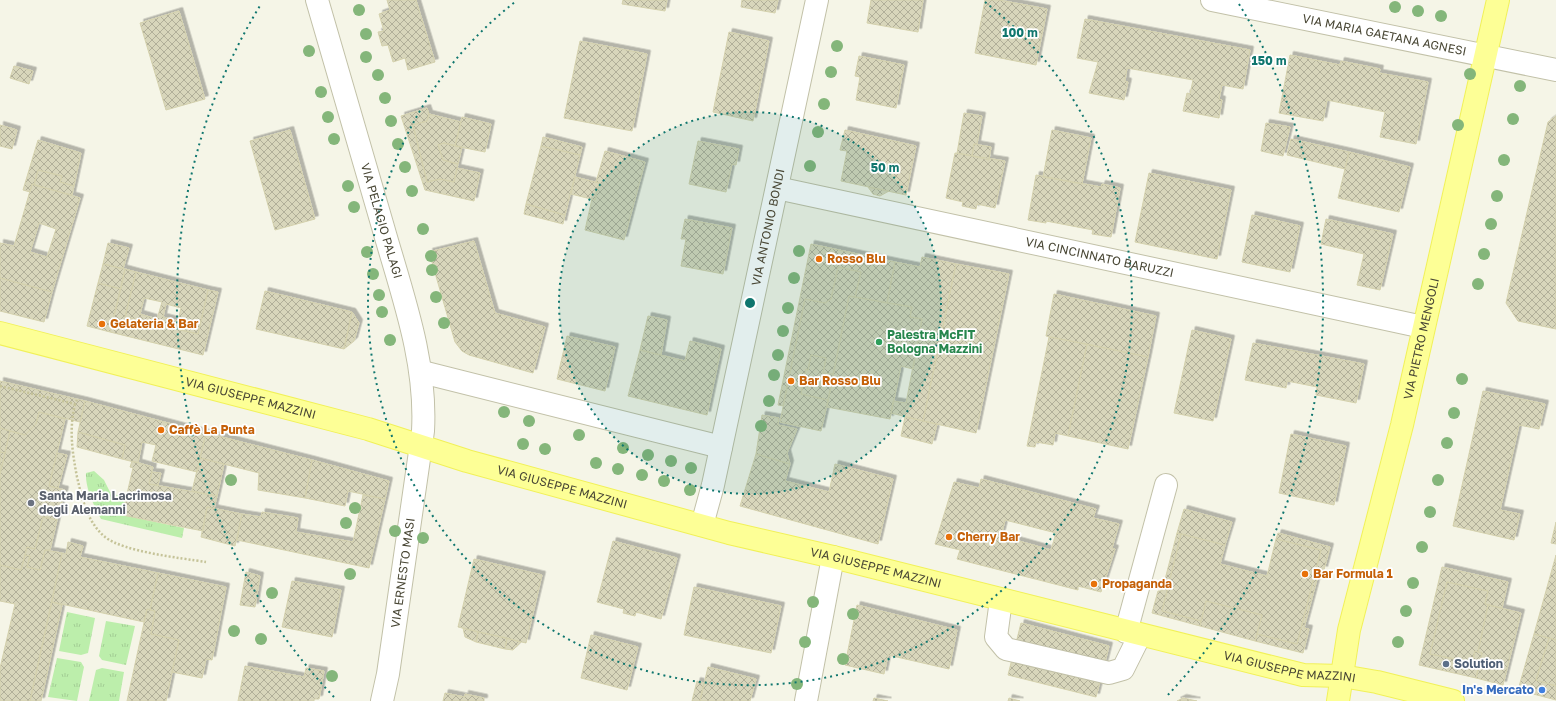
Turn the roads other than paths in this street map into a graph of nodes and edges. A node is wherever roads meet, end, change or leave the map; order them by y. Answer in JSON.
{"nodes":[{"id":1,"x":316,"y":0,"type":"edge"},
{"id":2,"x":817,"y":0,"type":"edge"},
{"id":3,"x":1212,"y":0,"type":"edge"},
{"id":4,"x":1498,"y":0,"type":"edge"},
{"id":5,"x":1484,"y":56,"type":"junction"},
{"id":6,"x":1556,"y":70,"type":"edge"},
{"id":7,"x":777,"y":188,"type":"junction"},
{"id":8,"x":1423,"y":327,"type":"junction"},
{"id":9,"x":0,"y":333,"type":"edge"},
{"id":10,"x":422,"y":372,"type":"junction"},
{"id":11,"x":421,"y":445,"type":"junction"},
{"id":12,"x":721,"y":446,"type":"junction"},
{"id":13,"x":1166,"y":485,"type":"dead end"},
{"id":14,"x":702,"y":525,"type":"junction"},
{"id":15,"x":833,"y":557,"type":"junction"},
{"id":16,"x":1001,"y":600,"type":"junction"},
{"id":17,"x":1133,"y":633,"type":"junction"},
{"id":18,"x":1342,"y":676,"type":"junction"},
{"id":19,"x":382,"y":701,"type":"edge"},
{"id":20,"x":806,"y":701,"type":"edge"},
{"id":21,"x":1338,"y":701,"type":"edge"},
{"id":22,"x":1454,"y":701,"type":"edge"}],
"edges":[{"from":1,"to":10,"type":"street","name":"VIA PELAGIO PALAGI"},
{"from":2,"to":7,"type":"street","name":"VIA ANTONIO BONDI"},
{"from":3,"to":5,"type":"street","name":"VIA MARIA GAETANA AGNESI"},
{"from":4,"to":5,"type":"main road","name":"VIA PIETRO MENGOLI"},
{"from":5,"to":6,"type":"street","name":"VIA MARIA GAETANA AGNESI"},
{"from":5,"to":8,"type":"main road","name":"VIA PIETRO MENGOLI"},
{"from":7,"to":8,"type":"street","name":"VIA CINCINNATO BARUZZI"},
{"from":7,"to":12,"type":"street","name":"VIA ANTONIO BONDI"},
{"from":8,"to":18,"type":"main road","name":"VIA PIETRO MENGOLI"},
{"from":9,"to":11,"type":"main road","name":"VIA GIUSEPPE MAZZINI"},
{"from":10,"to":11,"type":"street","name":"VIA PELAGIO PALAGI"},
{"from":10,"to":12,"type":"street"},
{"from":11,"to":14,"type":"main road","name":"VIA GIUSEPPE MAZZINI"},
{"from":11,"to":19,"type":"street","name":"VIA ERNESTO MASI"},
{"from":12,"to":14,"type":"street","name":"VIA ANTONIO BONDI"},
{"from":13,"to":17,"type":"street"},
{"from":14,"to":15,"type":"main road","name":"VIA GIUSEPPE MAZZINI"},
{"from":15,"to":16,"type":"main road","name":"VIA GIUSEPPE MAZZINI"},
{"from":15,"to":20,"type":"street"},
{"from":16,"to":17,"type":"main road","name":"VIA GIUSEPPE MAZZINI"},
{"from":16,"to":17,"type":"street"},
{"from":17,"to":18,"type":"main road","name":"VIA GIUSEPPE MAZZINI"},
{"from":18,"to":21,"type":"main road","name":"VIA PIETRO MENGOLI"},
{"from":18,"to":22,"type":"main road","name":"VIA GIUSEPPE MAZZINI"}]}
